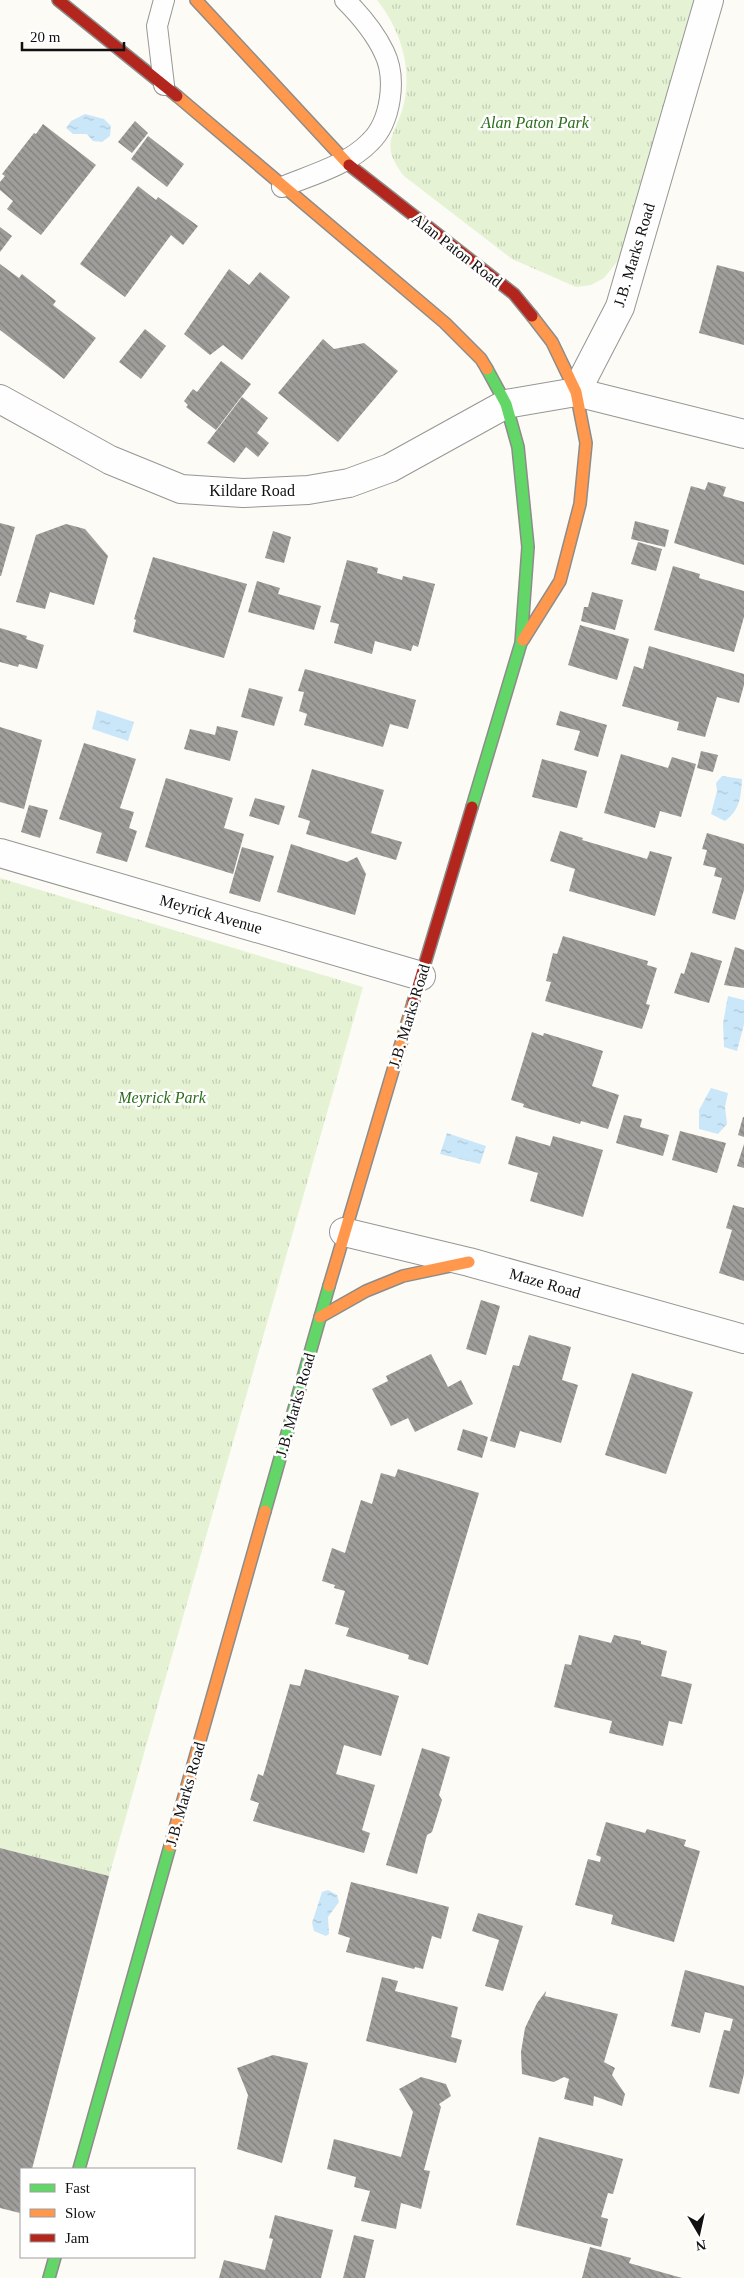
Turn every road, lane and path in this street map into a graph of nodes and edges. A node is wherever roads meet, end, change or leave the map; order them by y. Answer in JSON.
{"nodes":[{"id":1,"x":58,"y":0,"type":"edge"},
{"id":2,"x":164,"y":0,"type":"edge"},
{"id":3,"x":196,"y":0,"type":"edge"},
{"id":4,"x":345,"y":0,"type":"edge"},
{"id":5,"x":709,"y":0,"type":"edge"},
{"id":6,"x":164,"y":85,"type":"junction"},
{"id":7,"x":343,"y":161,"type":"junction"},
{"id":8,"x":282,"y":187,"type":"junction"},
{"id":9,"x":576,"y":392,"type":"junction"},
{"id":10,"x":0,"y":399,"type":"edge"},
{"id":11,"x":506,"y":404,"type":"junction"},
{"id":12,"x":744,"y":434,"type":"edge"},
{"id":13,"x":521,"y":643,"type":"junction"},
{"id":14,"x":0,"y":853,"type":"edge"},
{"id":15,"x":421,"y":976,"type":"junction"},
{"id":16,"x":344,"y":1232,"type":"junction"},
{"id":17,"x":469,"y":1262,"type":"junction"},
{"id":18,"x":320,"y":1318,"type":"junction"},
{"id":19,"x":744,"y":1339,"type":"edge"},
{"id":20,"x":80,"y":2168,"type":"edge"},
{"id":21,"x":55,"y":2258,"type":"edge"},
{"id":22,"x":49,"y":2278,"type":"edge"}],
"edges":[{"from":1,"to":6,"type":"street"},
{"from":2,"to":6,"type":"lane"},
{"from":3,"to":7,"type":"street","name":"Alan Paton Road"},
{"from":4,"to":7,"type":"lane"},
{"from":5,"to":9,"type":"street","name":"J.B. Marks Road"},
{"from":6,"to":8,"type":"street"},
{"from":7,"to":8,"type":"lane"},
{"from":7,"to":9,"type":"street","name":"Alan Paton Road"},
{"from":8,"to":11,"type":"street"},
{"from":9,"to":11,"type":"street","name":"Kildare Road"},
{"from":9,"to":12,"type":"street"},
{"from":9,"to":13,"type":"street","name":"J.B. Marks Road"},
{"from":10,"to":11,"type":"street","name":"Kildare Road"},
{"from":11,"to":13,"type":"street","name":"J.B. Marks Road"},
{"from":13,"to":15,"type":"street","name":"J.B. Marks Road"},
{"from":14,"to":15,"type":"street","name":"Meyrick Avenue"},
{"from":15,"to":16,"type":"street","name":"J.B. Marks Road"},
{"from":16,"to":17,"type":"street","name":"Maze Road"},
{"from":16,"to":18,"type":"street","name":"J.B. Marks Road"},
{"from":17,"to":18,"type":"street"},
{"from":17,"to":19,"type":"street","name":"Maze Road"},
{"from":18,"to":20,"type":"street","name":"J.B. Marks Road"},
{"from":21,"to":22,"type":"street"}]}
